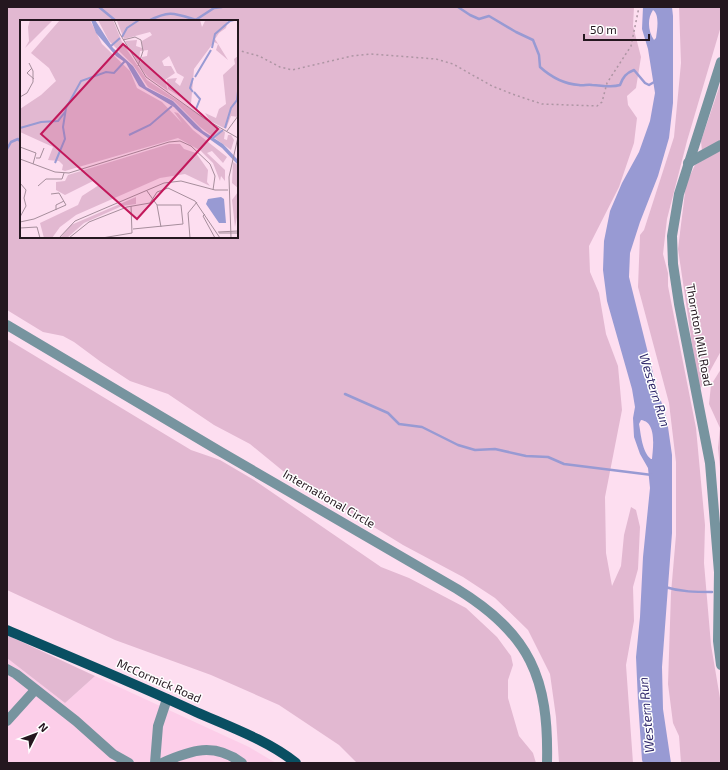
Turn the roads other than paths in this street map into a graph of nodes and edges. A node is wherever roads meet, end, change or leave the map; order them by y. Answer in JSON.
{"nodes":[{"id":1,"x":721,"y":62,"type":"edge"},
{"id":2,"x":721,"y":145,"type":"edge"},
{"id":3,"x":688,"y":163,"type":"junction"},
{"id":4,"x":7,"y":325,"type":"edge"},
{"id":5,"x":7,"y":630,"type":"edge"},
{"id":6,"x":721,"y":665,"type":"edge"},
{"id":7,"x":7,"y":669,"type":"edge"},
{"id":8,"x":35,"y":690,"type":"junction"},
{"id":9,"x":167,"y":698,"type":"junction"},
{"id":10,"x":7,"y":721,"type":"edge"},
{"id":11,"x":129,"y":763,"type":"edge"},
{"id":12,"x":156,"y":763,"type":"edge"},
{"id":13,"x":162,"y":763,"type":"edge"},
{"id":14,"x":242,"y":763,"type":"edge"},
{"id":15,"x":296,"y":763,"type":"edge"},
{"id":16,"x":547,"y":763,"type":"edge"}],
"edges":[{"from":1,"to":3,"type":"street","name":"Thornton Mill Road"},
{"from":2,"to":3,"type":"street"},
{"from":3,"to":6,"type":"street","name":"Thornton Mill Road"},
{"from":4,"to":16,"type":"street","name":"International Circle"},
{"from":5,"to":9,"type":"main road","name":"McCormick Road"},
{"from":7,"to":8,"type":"street"},
{"from":8,"to":10,"type":"street"},
{"from":8,"to":11,"type":"street"},
{"from":9,"to":12,"type":"street"},
{"from":9,"to":15,"type":"main road","name":"McCormick Road"},
{"from":13,"to":14,"type":"street"}]}
